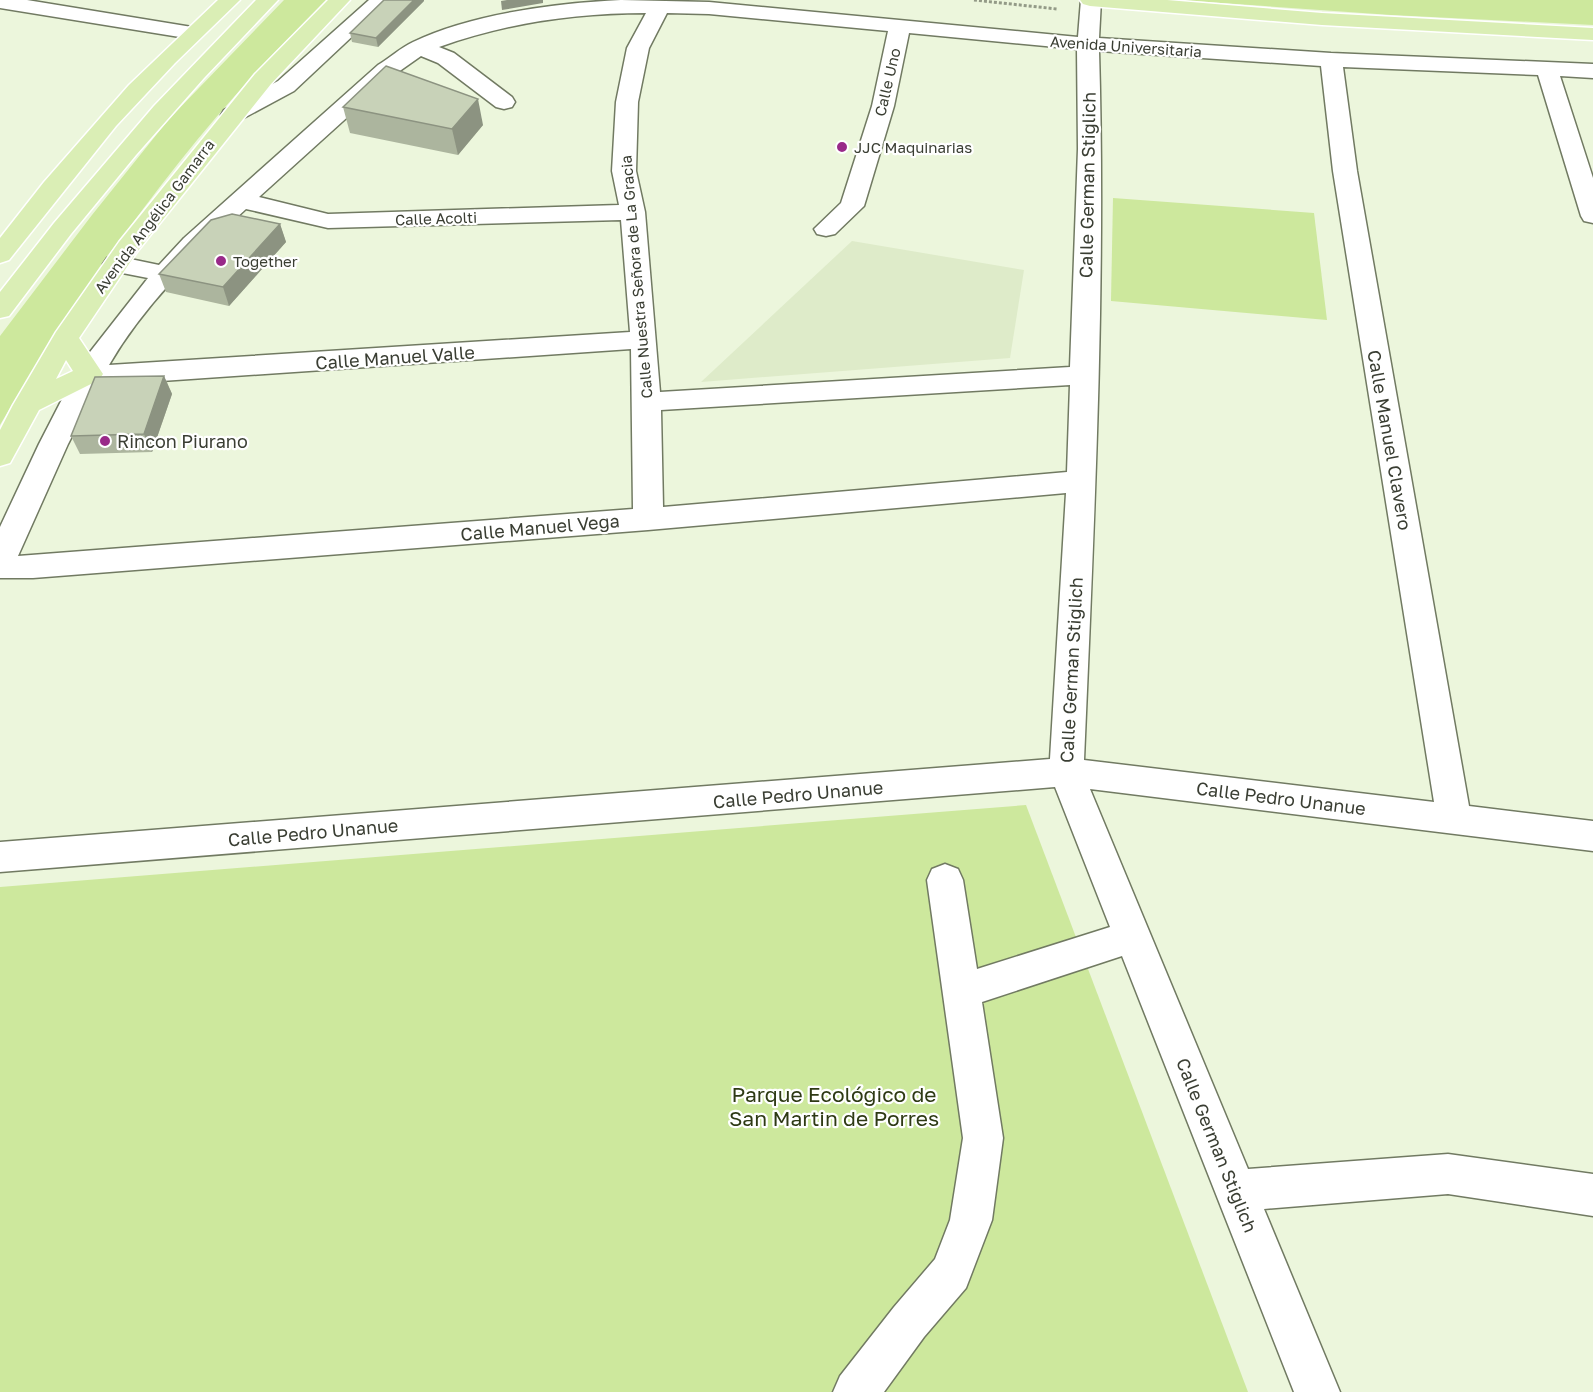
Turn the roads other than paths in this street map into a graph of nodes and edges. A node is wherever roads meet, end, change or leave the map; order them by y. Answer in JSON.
{"nodes":[{"id":1,"x":230,"y":0,"type":"edge"},
{"id":2,"x":268,"y":0,"type":"edge"},
{"id":3,"x":340,"y":0,"type":"edge"},
{"id":4,"x":381,"y":0,"type":"edge"},
{"id":5,"x":801,"y":0,"type":"edge"},
{"id":6,"x":1090,"y":0,"type":"edge"},
{"id":7,"x":0,"y":2,"type":"edge"},
{"id":8,"x":660,"y":6,"type":"junction"},
{"id":9,"x":827,"y":20,"type":"junction"},
{"id":10,"x":899,"y":28,"type":"junction"},
{"id":11,"x":192,"y":33,"type":"junction"},
{"id":12,"x":1593,"y":34,"type":"edge"},
{"id":13,"x":1088,"y":44,"type":"junction"},
{"id":14,"x":419,"y":48,"type":"junction"},
{"id":15,"x":1331,"y":60,"type":"junction"},
{"id":16,"x":1547,"y":69,"type":"junction"},
{"id":17,"x":1593,"y":71,"type":"edge"},
{"id":18,"x":504,"y":102,"type":"dead end"},
{"id":19,"x":232,"y":115,"type":"junction"},
{"id":20,"x":241,"y":200,"type":"junction"},
{"id":21,"x":1591,"y":205,"type":"edge"},
{"id":22,"x":633,"y":212,"type":"junction"},
{"id":23,"x":826,"y":229,"type":"dead end"},
{"id":24,"x":0,"y":255,"type":"edge"},
{"id":25,"x":116,"y":264,"type":"junction"},
{"id":26,"x":166,"y":274,"type":"junction"},
{"id":27,"x":0,"y":310,"type":"edge"},
{"id":28,"x":66,"y":338,"type":"junction"},
{"id":29,"x":644,"y":340,"type":"junction"},
{"id":30,"x":89,"y":374,"type":"junction"},
{"id":31,"x":1083,"y":375,"type":"junction"},
{"id":32,"x":647,"y":402,"type":"junction"},
{"id":33,"x":27,"y":405,"type":"junction"},
{"id":34,"x":0,"y":456,"type":"edge"},
{"id":35,"x":1080,"y":481,"type":"junction"},
{"id":36,"x":648,"y":519,"type":"junction"},
{"id":37,"x":0,"y":561,"type":"edge"},
{"id":38,"x":0,"y":567,"type":"edge"},
{"id":39,"x":1066,"y":772,"type":"junction"},
{"id":40,"x":1454,"y":819,"type":"junction"},
{"id":41,"x":1593,"y":836,"type":"edge"},
{"id":42,"x":0,"y":856,"type":"edge"},
{"id":43,"x":945,"y":880,"type":"dead end"},
{"id":44,"x":1132,"y":936,"type":"junction"},
{"id":45,"x":961,"y":991,"type":"junction"},
{"id":46,"x":1236,"y":1191,"type":"junction"},
{"id":47,"x":1593,"y":1195,"type":"edge"},
{"id":48,"x":856,"y":1392,"type":"edge"},
{"id":49,"x":1317,"y":1392,"type":"edge"}],
"edges":[{"from":1,"to":11,"type":"main road"},
{"from":2,"to":27,"type":"main road"},
{"from":3,"to":19,"type":"main road","name":"Avenida Angélica Gamarra"},
{"from":4,"to":19,"type":"street"},
{"from":5,"to":9,"type":"street"},
{"from":6,"to":12,"type":"main road"},
{"from":6,"to":13,"type":"street","name":"Calle German Stiglich"},
{"from":7,"to":11,"type":"street"},
{"from":8,"to":9,"type":"street","name":"Avenida Universitaria"},
{"from":8,"to":14,"type":"street"},
{"from":8,"to":22,"type":"street","name":"Calle Nuestra Señora de La Gracia"},
{"from":9,"to":10,"type":"street","name":"Avenida Universitaria"},
{"from":10,"to":13,"type":"street","name":"Avenida Universitaria"},
{"from":10,"to":23,"type":"street","name":"Calle Uno"},
{"from":11,"to":24,"type":"main road"},
{"from":13,"to":15,"type":"street","name":"Avenida Universitaria"},
{"from":13,"to":31,"type":"street","name":"Calle German Stiglich"},
{"from":14,"to":18,"type":"street"},
{"from":14,"to":20,"type":"street"},
{"from":15,"to":16,"type":"street","name":"Avenida Universitaria"},
{"from":15,"to":40,"type":"street","name":"Calle Manuel Clavero"},
{"from":16,"to":17,"type":"street","name":"Avenida Universitaria"},
{"from":16,"to":21,"type":"street"},
{"from":19,"to":25,"type":"main road","name":"Avenida Angélica Gamarra"},
{"from":20,"to":22,"type":"street","name":"Calle Acolti"},
{"from":20,"to":26,"type":"street"},
{"from":22,"to":29,"type":"street","name":"Calle Nuestra Señora de La Gracia"},
{"from":25,"to":26,"type":"street"},
{"from":25,"to":28,"type":"main road","name":"Avenida Angélica Gamarra"},
{"from":26,"to":30,"type":"street"},
{"from":28,"to":30,"type":"main road"},
{"from":28,"to":33,"type":"main road","name":"Avenida Angélica Gamarra"},
{"from":29,"to":30,"type":"street","name":"Calle Manuel Valle"},
{"from":29,"to":32,"type":"street","name":"Calle Nuestra Señora de La Gracia"},
{"from":30,"to":33,"type":"main road"},
{"from":30,"to":37,"type":"street"},
{"from":31,"to":32,"type":"street"},
{"from":31,"to":35,"type":"street","name":"Calle German Stiglich"},
{"from":32,"to":36,"type":"street","name":"Calle Nuestra Señora de La Gracia"},
{"from":33,"to":34,"type":"main road","name":"Avenida Angélica Gamarra"},
{"from":35,"to":36,"type":"street","name":"Calle Manuel Vega"},
{"from":35,"to":39,"type":"street","name":"Calle German Stiglich"},
{"from":36,"to":38,"type":"street","name":"Calle Manuel Vega"},
{"from":39,"to":40,"type":"street","name":"Calle Pedro Unanue"},
{"from":39,"to":42,"type":"street","name":"Calle Pedro Unanue"},
{"from":39,"to":44,"type":"street","name":"Calle German Stiglich"},
{"from":40,"to":41,"type":"street","name":"Calle Pedro Unanue"},
{"from":43,"to":45,"type":"street"},
{"from":44,"to":45,"type":"street"},
{"from":44,"to":46,"type":"street","name":"Calle German Stiglich"},
{"from":45,"to":48,"type":"street"},
{"from":46,"to":47,"type":"street"},
{"from":46,"to":49,"type":"street","name":"Calle German Stiglich"}]}
